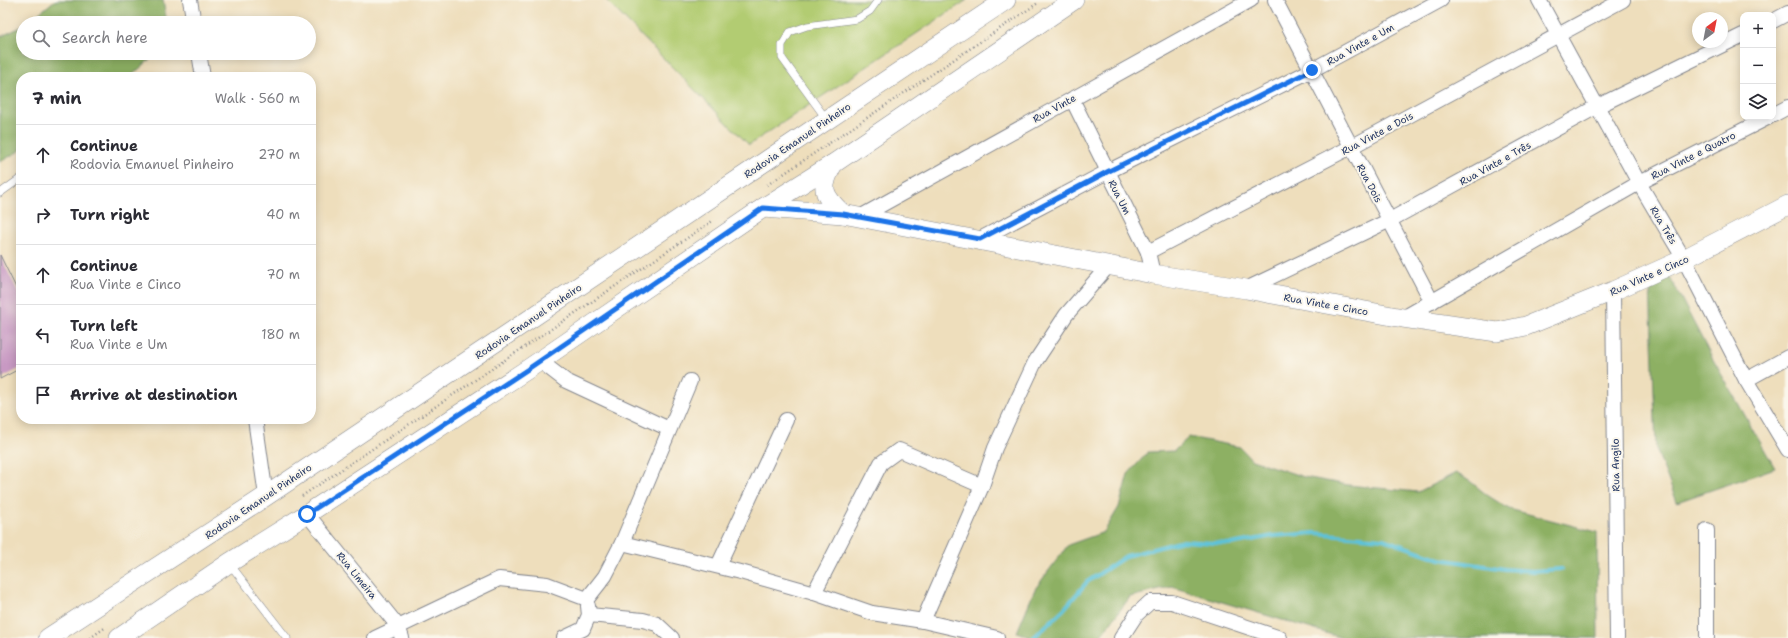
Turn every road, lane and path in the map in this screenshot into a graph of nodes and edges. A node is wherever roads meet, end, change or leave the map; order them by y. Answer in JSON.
{"nodes":[{"id":1,"x":190,"y":0,"type":"edge"},
{"id":2,"x":878,"y":0,"type":"edge"},
{"id":3,"x":1006,"y":0,"type":"edge"},
{"id":4,"x":1042,"y":0,"type":"edge"},
{"id":5,"x":1074,"y":0,"type":"edge"},
{"id":6,"x":1251,"y":0,"type":"edge"},
{"id":7,"x":1275,"y":0,"type":"edge"},
{"id":8,"x":1441,"y":0,"type":"edge"},
{"id":9,"x":1539,"y":0,"type":"edge"},
{"id":10,"x":1623,"y":0,"type":"edge"},
{"id":11,"x":1788,"y":13,"type":"edge"},
{"id":12,"x":193,"y":16,"type":"edge"},
{"id":13,"x":1776,"y":19,"type":"edge"},
{"id":14,"x":1559,"y":35,"type":"junction"},
{"id":15,"x":1740,"y":36,"type":"edge"},
{"id":16,"x":200,"y":60,"type":"edge"},
{"id":17,"x":1312,"y":70,"type":"junction"},
{"id":18,"x":202,"y":72,"type":"edge"},
{"id":19,"x":1072,"y":98,"type":"junction"},
{"id":20,"x":1598,"y":106,"type":"junction"},
{"id":21,"x":1788,"y":107,"type":"edge"},
{"id":22,"x":1776,"y":113,"type":"edge"},
{"id":23,"x":828,"y":120,"type":"junction"},
{"id":24,"x":1762,"y":120,"type":"edge"},
{"id":25,"x":1352,"y":147,"type":"junction"},
{"id":26,"x":833,"y":164,"type":"junction"},
{"id":27,"x":1107,"y":172,"type":"junction"},
{"id":28,"x":16,"y":182,"type":"edge"},
{"id":29,"x":1639,"y":183,"type":"junction"},
{"id":30,"x":764,"y":186,"type":"dead end"},
{"id":31,"x":0,"y":193,"type":"edge"},
{"id":32,"x":1788,"y":205,"type":"edge"},
{"id":33,"x":763,"y":208,"type":"junction"},
{"id":34,"x":851,"y":216,"type":"junction"},
{"id":35,"x":718,"y":218,"type":"dead end"},
{"id":36,"x":1390,"y":220,"type":"junction"},
{"id":37,"x":980,"y":239,"type":"junction"},
{"id":38,"x":1148,"y":252,"type":"junction"},
{"id":39,"x":1684,"y":259,"type":"junction"},
{"id":40,"x":1109,"y":265,"type":"junction"},
{"id":41,"x":1153,"y":274,"type":"junction"},
{"id":42,"x":1246,"y":289,"type":"junction"},
{"id":43,"x":1613,"y":291,"type":"junction"},
{"id":44,"x":1432,"y":302,"type":"junction"},
{"id":45,"x":1403,"y":318,"type":"junction"},
{"id":46,"x":1788,"y":357,"type":"edge"},
{"id":47,"x":540,"y":360,"type":"junction"},
{"id":48,"x":1746,"y":380,"type":"junction"},
{"id":49,"x":690,"y":381,"type":"dead end"},
{"id":50,"x":786,"y":420,"type":"dead end"},
{"id":51,"x":256,"y":424,"type":"edge"},
{"id":52,"x":669,"y":429,"type":"junction"},
{"id":53,"x":1788,"y":450,"type":"edge"},
{"id":54,"x":982,"y":486,"type":"junction"},
{"id":55,"x":266,"y":496,"type":"junction"},
{"id":56,"x":304,"y":506,"type":"junction"},
{"id":57,"x":1707,"y":530,"type":"dead end"},
{"id":58,"x":622,"y":543,"type":"junction"},
{"id":59,"x":229,"y":563,"type":"junction"},
{"id":60,"x":718,"y":566,"type":"junction"},
{"id":61,"x":814,"y":593,"type":"junction"},
{"id":62,"x":587,"y":599,"type":"junction"},
{"id":63,"x":588,"y":615,"type":"junction"},
{"id":64,"x":923,"y":621,"type":"junction"},
{"id":65,"x":115,"y":631,"type":"edge"},
{"id":66,"x":400,"y":632,"type":"edge"},
{"id":67,"x":48,"y":638,"type":"edge"},
{"id":68,"x":90,"y":638,"type":"edge"},
{"id":69,"x":287,"y":638,"type":"edge"},
{"id":70,"x":375,"y":638,"type":"edge"},
{"id":71,"x":564,"y":638,"type":"edge"},
{"id":72,"x":672,"y":638,"type":"edge"},
{"id":73,"x":997,"y":638,"type":"edge"},
{"id":74,"x":1121,"y":638,"type":"edge"},
{"id":75,"x":1280,"y":638,"type":"edge"},
{"id":76,"x":1617,"y":638,"type":"edge"},
{"id":77,"x":1707,"y":638,"type":"edge"}],
"edges":[{"from":1,"to":12,"type":"street"},
{"from":2,"to":23,"type":"lane"},
{"from":3,"to":23,"type":"main road","name":"Rodovia Emanuel Pinheiro"},
{"from":4,"to":30,"type":"path"},
{"from":5,"to":26,"type":"main road"},
{"from":6,"to":19,"type":"street","name":"Rua Vinte"},
{"from":7,"to":17,"type":"street","name":"Rua Dois"},
{"from":8,"to":17,"type":"street","name":"Rua Vinte e Um"},
{"from":9,"to":14,"type":"street","name":"Rua Três"},
{"from":10,"to":14,"type":"street","name":"Rua Vinte e Dois"},
{"from":11,"to":13,"type":"street"},
{"from":14,"to":20,"type":"street","name":"Rua Três"},
{"from":14,"to":25,"type":"street","name":"Rua Vinte e Dois"},
{"from":15,"to":20,"type":"street","name":"Rua Vinte e Três"},
{"from":16,"to":18,"type":"street"},
{"from":17,"to":25,"type":"street","name":"Rua Dois"},
{"from":17,"to":27,"type":"street","name":"Rua Vinte e Um"},
{"from":19,"to":27,"type":"street","name":"Rua Um"},
{"from":19,"to":34,"type":"street","name":"Rua Vinte"},
{"from":20,"to":29,"type":"street","name":"Rua Três"},
{"from":20,"to":36,"type":"street","name":"Rua Vinte e Três"},
{"from":21,"to":22,"type":"street"},
{"from":23,"to":55,"type":"main road","name":"Rodovia Emanuel Pinheiro"},
{"from":24,"to":29,"type":"street","name":"Rua Vinte e Quatro"},
{"from":25,"to":36,"type":"street","name":"Rua Dois"},
{"from":25,"to":38,"type":"street","name":"Rua Vinte e Dois"},
{"from":26,"to":33,"type":"main road"},
{"from":26,"to":34,"type":"main road"},
{"from":27,"to":37,"type":"street","name":"Rua Vinte e Um"},
{"from":27,"to":38,"type":"street","name":"Rua Um"},
{"from":28,"to":31,"type":"lane"},
{"from":29,"to":39,"type":"street","name":"Rua Três"},
{"from":29,"to":44,"type":"street"},
{"from":32,"to":39,"type":"main road","name":"Rua Vinte e Cinco"},
{"from":33,"to":34,"type":"main road","name":"Rua Vinte e Cinco"},
{"from":33,"to":47,"type":"main road"},
{"from":34,"to":37,"type":"main road","name":"Rua Vinte e Cinco"},
{"from":35,"to":56,"type":"path"},
{"from":36,"to":42,"type":"street","name":"Rua Vinte e Três"},
{"from":36,"to":44,"type":"street","name":"Rua Dois"},
{"from":37,"to":40,"type":"main road","name":"Rua Vinte e Cinco"},
{"from":38,"to":41,"type":"street"},
{"from":39,"to":43,"type":"main road","name":"Rua Vinte e Cinco"},
{"from":39,"to":48,"type":"street","name":"Rua Três"},
{"from":40,"to":41,"type":"main road","name":"Rua Vinte e Cinco"},
{"from":40,"to":54,"type":"street"},
{"from":41,"to":42,"type":"main road","name":"Rua Vinte e Cinco"},
{"from":42,"to":45,"type":"main road","name":"Rua Vinte e Cinco"},
{"from":43,"to":45,"type":"main road","name":"Rua Vinte e Cinco"},
{"from":43,"to":76,"type":"street","name":"Rua Angilo"},
{"from":44,"to":45,"type":"street"},
{"from":46,"to":48,"type":"street"},
{"from":47,"to":52,"type":"street"},
{"from":47,"to":56,"type":"main road"},
{"from":48,"to":53,"type":"street","name":"Rua Três"},
{"from":49,"to":52,"type":"street"},
{"from":50,"to":60,"type":"street"},
{"from":51,"to":55,"type":"street"},
{"from":52,"to":58,"type":"street"},
{"from":54,"to":61,"type":"street"},
{"from":54,"to":64,"type":"street"},
{"from":55,"to":67,"type":"main road","name":"Rodovia Emanuel Pinheiro"},
{"from":56,"to":59,"type":"main road"},
{"from":56,"to":66,"type":"street","name":"Rua Limeira"},
{"from":57,"to":77,"type":"street"},
{"from":58,"to":60,"type":"street"},
{"from":58,"to":62,"type":"street"},
{"from":59,"to":65,"type":"main road"},
{"from":59,"to":69,"type":"lane"},
{"from":60,"to":61,"type":"street"},
{"from":61,"to":64,"type":"street"},
{"from":62,"to":63,"type":"street"},
{"from":62,"to":66,"type":"street"},
{"from":63,"to":71,"type":"street"},
{"from":63,"to":72,"type":"street"},
{"from":64,"to":73,"type":"street"},
{"from":65,"to":68,"type":"path"},
{"from":66,"to":70,"type":"street"},
{"from":74,"to":75,"type":"street"}]}
